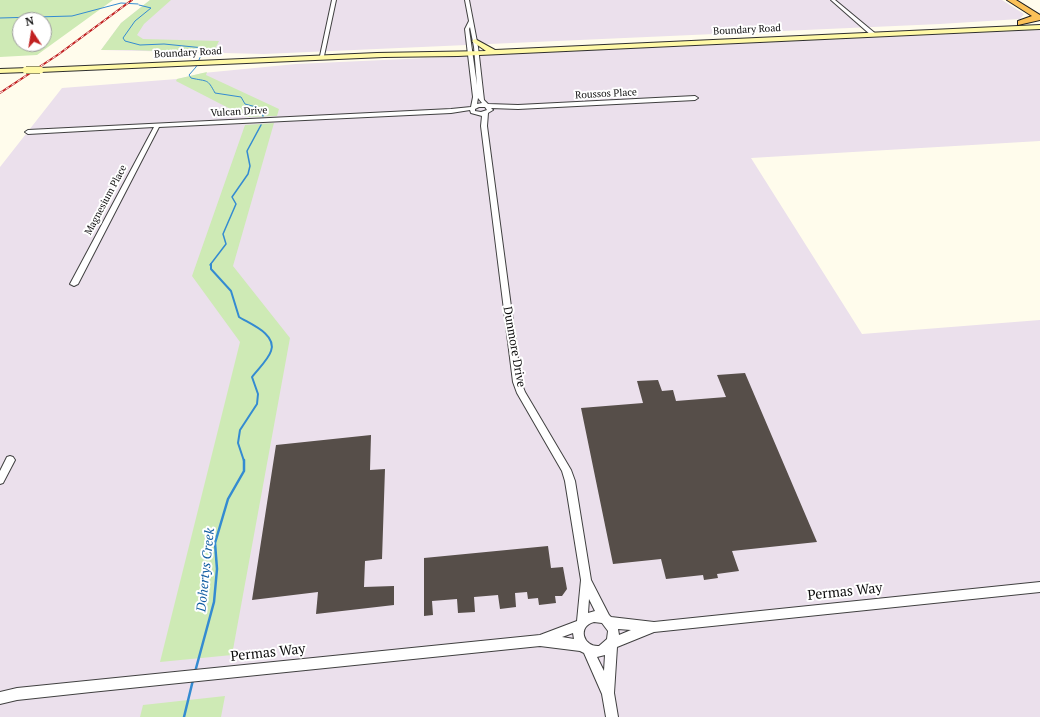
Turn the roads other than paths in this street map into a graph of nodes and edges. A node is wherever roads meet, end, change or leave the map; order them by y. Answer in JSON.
{"nodes":[{"id":1,"x":334,"y":0,"type":"edge"},
{"id":2,"x":467,"y":0,"type":"edge"},
{"id":3,"x":833,"y":0,"type":"edge"},
{"id":4,"x":1011,"y":0,"type":"edge"},
{"id":5,"x":1022,"y":0,"type":"edge"},
{"id":6,"x":1039,"y":17,"type":"edge"},
{"id":7,"x":1021,"y":23,"type":"joint"},
{"id":8,"x":1040,"y":27,"type":"edge"},
{"id":9,"x":944,"y":28,"type":"junction"},
{"id":10,"x":956,"y":31,"type":"junction"},
{"id":11,"x":908,"y":33,"type":"junction"},
{"id":12,"x":871,"y":35,"type":"junction"},
{"id":13,"x":586,"y":47,"type":"junction"},
{"id":14,"x":473,"y":50,"type":"junction"},
{"id":15,"x":457,"y":54,"type":"junction"},
{"id":16,"x":377,"y":55,"type":"junction"},
{"id":17,"x":322,"y":56,"type":"junction"},
{"id":18,"x":472,"y":64,"type":"junction"},
{"id":19,"x":0,"y":71,"type":"edge"},
{"id":20,"x":695,"y":98,"type":"dead end"},
{"id":21,"x":487,"y":109,"type":"junction"},
{"id":22,"x":474,"y":110,"type":"junction"},
{"id":23,"x":157,"y":126,"type":"junction"},
{"id":24,"x":484,"y":126,"type":"junction"},
{"id":25,"x":28,"y":132,"type":"dead end"},
{"id":26,"x":74,"y":284,"type":"dead end"},
{"id":27,"x":10,"y":460,"type":"dead end"},
{"id":28,"x":0,"y":480,"type":"edge"},
{"id":29,"x":586,"y":580,"type":"junction"},
{"id":30,"x":1040,"y":587,"type":"edge"},
{"id":31,"x":607,"y":621,"type":"junction"},
{"id":32,"x":581,"y":624,"type":"junction"},
{"id":33,"x":654,"y":627,"type":"junction"},
{"id":34,"x":540,"y":640,"type":"junction"},
{"id":35,"x":611,"y":644,"type":"junction"},
{"id":36,"x":586,"y":647,"type":"junction"},
{"id":37,"x":608,"y":693,"type":"junction"},
{"id":38,"x":0,"y":698,"type":"edge"},
{"id":39,"x":612,"y":717,"type":"edge"}],
"edges":[{"from":1,"to":17,"type":"street"},
{"from":2,"to":14,"type":"street"},
{"from":3,"to":12,"type":"street"},
{"from":4,"to":6,"type":"highway"},
{"from":5,"to":6,"type":"highway"},
{"from":6,"to":7,"type":"highway"},
{"from":7,"to":9,"type":"main road","name":"Boundary Road"},
{"from":8,"to":10,"type":"main road","name":"Boundary Road"},
{"from":9,"to":10,"type":"main road"},
{"from":9,"to":11,"type":"main road","name":"Boundary Road"},
{"from":10,"to":11,"type":"main road","name":"Boundary Road"},
{"from":11,"to":12,"type":"main road","name":"Boundary Road"},
{"from":12,"to":13,"type":"main road","name":"Boundary Road"},
{"from":13,"to":14,"type":"main road","name":"Boundary Road"},
{"from":13,"to":14,"type":"main road","name":"Boundary Road"},
{"from":14,"to":15,"type":"main road","name":"Boundary Road"},
{"from":14,"to":16,"type":"main road","name":"Boundary Road"},
{"from":14,"to":18,"type":"street"},
{"from":14,"to":21,"type":"street","name":"Dunmore Drive"},
{"from":15,"to":16,"type":"main road","name":"Boundary Road"},
{"from":15,"to":18,"type":"main road"},
{"from":16,"to":17,"type":"main road","name":"Boundary Road"},
{"from":17,"to":19,"type":"main road","name":"Boundary Road","bridge":true},
{"from":18,"to":22,"type":"street"},
{"from":20,"to":21,"type":"street","name":"Roussos Place"},
{"from":21,"to":22,"type":"street"},
{"from":21,"to":22,"type":"street"},
{"from":21,"to":24,"type":"street","name":"Dunmore Drive"},
{"from":22,"to":23,"type":"street","name":"Vulcan Drive"},
{"from":22,"to":24,"type":"street","name":"Dunmore Drive"},
{"from":23,"to":25,"type":"street","name":"Vulcan Drive"},
{"from":23,"to":26,"type":"street","name":"Magnesium Place"},
{"from":24,"to":29,"type":"street","name":"Dunmore Drive"},
{"from":27,"to":28,"type":"street"},
{"from":29,"to":31,"type":"street","name":"Dunmore Drive"},
{"from":29,"to":32,"type":"street","name":"Dunmore Drive"},
{"from":30,"to":33,"type":"street","name":"Permas Way"},
{"from":31,"to":32,"type":"street"},
{"from":31,"to":33,"type":"street","name":"Permas Way"},
{"from":31,"to":35,"type":"street"},
{"from":32,"to":34,"type":"street","name":"Permas Way"},
{"from":32,"to":36,"type":"street"},
{"from":33,"to":35,"type":"street","name":"Permas Way"},
{"from":34,"to":36,"type":"street","name":"Permas Way"},
{"from":34,"to":38,"type":"street","name":"Permas Way"},
{"from":35,"to":36,"type":"street"},
{"from":35,"to":37,"type":"street"},
{"from":36,"to":37,"type":"street"},
{"from":37,"to":39,"type":"street"}]}
